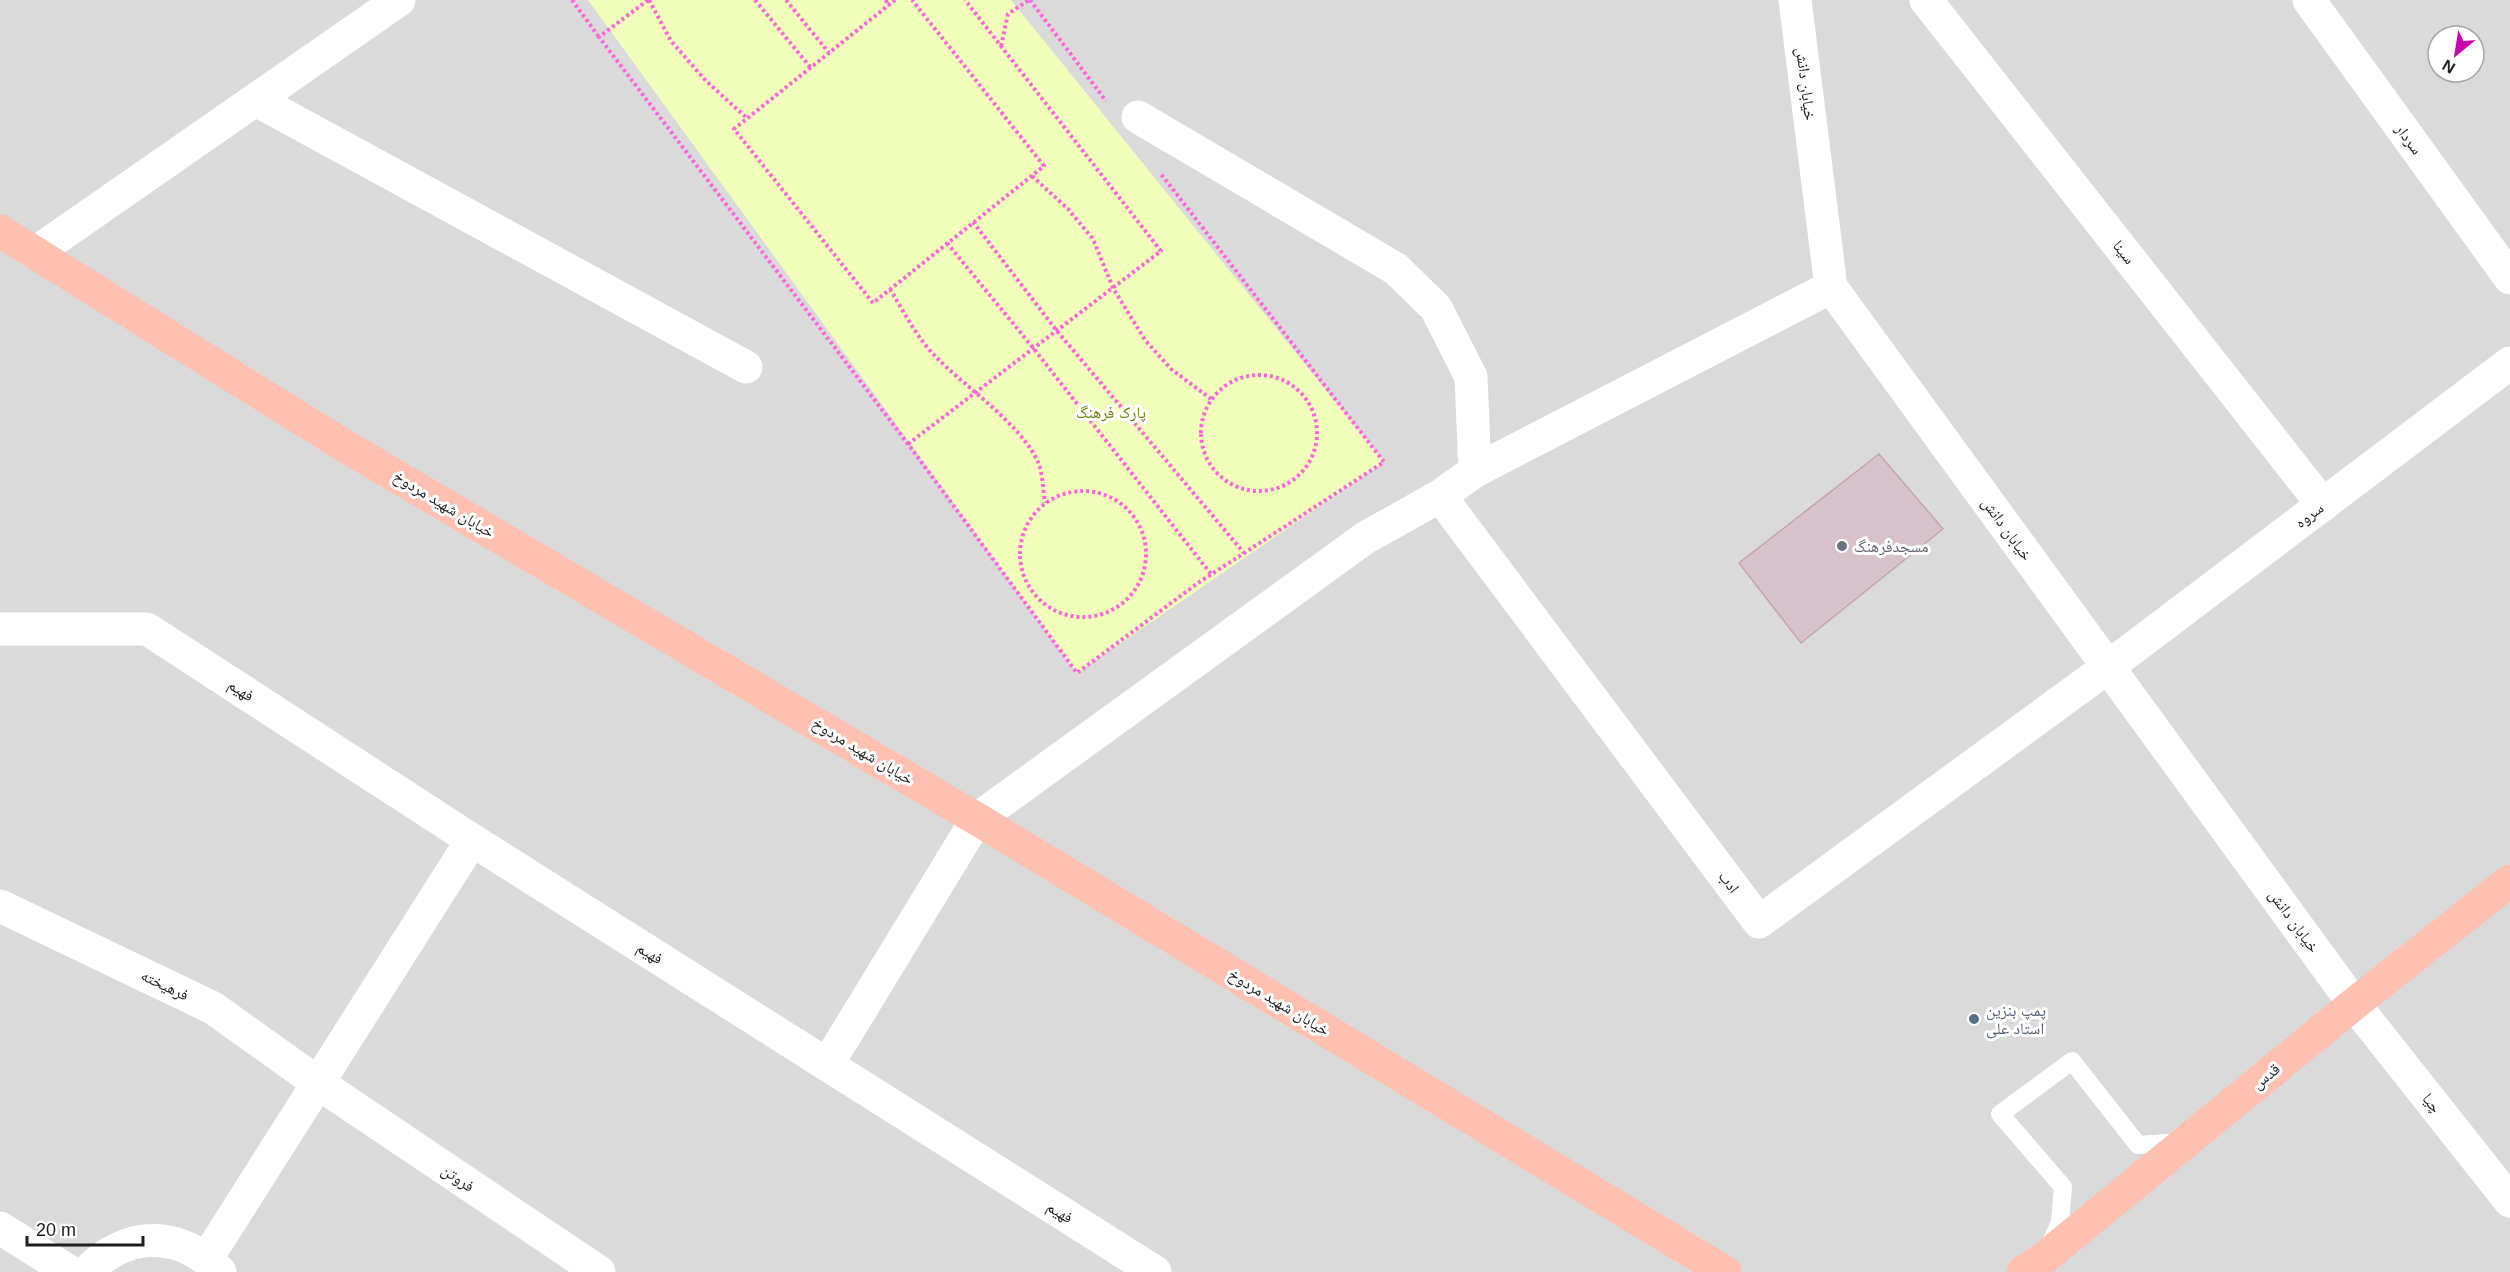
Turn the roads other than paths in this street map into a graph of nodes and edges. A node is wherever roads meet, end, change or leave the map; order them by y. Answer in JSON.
{"nodes":[{"id":1,"x":399,"y":0,"type":"edge"},
{"id":2,"x":1926,"y":0,"type":"edge"},
{"id":3,"x":2309,"y":0,"type":"edge"},
{"id":4,"x":1788,"y":3,"type":"edge"},
{"id":5,"x":256,"y":100,"type":"junction"},
{"id":6,"x":1138,"y":117,"type":"dead end"},
{"id":7,"x":0,"y":231,"type":"edge"},
{"id":8,"x":35,"y":252,"type":"junction"},
{"id":9,"x":2510,"y":278,"type":"edge"},
{"id":10,"x":1831,"y":287,"type":"junction"},
{"id":11,"x":2510,"y":363,"type":"edge"},
{"id":12,"x":746,"y":367,"type":"dead end"},
{"id":13,"x":1475,"y":471,"type":"junction"},
{"id":14,"x":1440,"y":496,"type":"junction"},
{"id":15,"x":2323,"y":505,"type":"junction"},
{"id":16,"x":0,"y":629,"type":"edge"},
{"id":17,"x":2109,"y":668,"type":"junction"},
{"id":18,"x":977,"y":819,"type":"junction"},
{"id":19,"x":472,"y":840,"type":"junction"},
{"id":20,"x":2510,"y":881,"type":"edge"},
{"id":21,"x":0,"y":906,"type":"edge"},
{"id":22,"x":2354,"y":1004,"type":"junction"},
{"id":23,"x":827,"y":1065,"type":"junction"},
{"id":24,"x":318,"y":1083,"type":"junction"},
{"id":25,"x":2186,"y":1142,"type":"junction"},
{"id":26,"x":2510,"y":1201,"type":"edge"},
{"id":27,"x":0,"y":1228,"type":"edge"},
{"id":28,"x":214,"y":1265,"type":"edge"},
{"id":29,"x":2033,"y":1265,"type":"edge"},
{"id":30,"x":70,"y":1272,"type":"edge"},
{"id":31,"x":87,"y":1272,"type":"edge"},
{"id":32,"x":599,"y":1272,"type":"edge"},
{"id":33,"x":1155,"y":1272,"type":"edge"},
{"id":34,"x":1725,"y":1272,"type":"edge"}],
"edges":[{"from":1,"to":5,"type":"street"},
{"from":2,"to":15,"type":"street","name":"سینا"},
{"from":3,"to":9,"type":"street","name":"سردار"},
{"from":4,"to":10,"type":"street","name":"خیابان دانش"},
{"from":5,"to":8,"type":"street"},
{"from":5,"to":12,"type":"street"},
{"from":6,"to":13,"type":"street"},
{"from":7,"to":8,"type":"street","name":"خیابان شهید مردوخ"},
{"from":8,"to":18,"type":"street","name":"خیابان شهید مردوخ"},
{"from":10,"to":13,"type":"street"},
{"from":10,"to":17,"type":"street","name":"خیابان دانش"},
{"from":11,"to":15,"type":"street","name":"سروه"},
{"from":13,"to":14,"type":"street"},
{"from":14,"to":17,"type":"street","name":"ادب"},
{"from":14,"to":18,"type":"street"},
{"from":15,"to":17,"type":"street","name":"سروه"},
{"from":16,"to":19,"type":"street","name":"فهیم"},
{"from":17,"to":22,"type":"street","name":"خیابان دانش"},
{"from":18,"to":23,"type":"street"},
{"from":18,"to":34,"type":"street","name":"خیابان شهید مردوخ"},
{"from":19,"to":23,"type":"street","name":"فهیم"},
{"from":19,"to":24,"type":"street"},
{"from":20,"to":22,"type":"street","name":"قدس"},
{"from":21,"to":24,"type":"street","name":"فرهیخته"},
{"from":22,"to":25,"type":"street","name":"قدس"},
{"from":22,"to":26,"type":"street","name":"چیا"},
{"from":23,"to":33,"type":"street","name":"فهیم"},
{"from":24,"to":28,"type":"street"},
{"from":24,"to":32,"type":"street","name":"فروتن"},
{"from":25,"to":29,"type":"street","name":"قدس"},
{"from":25,"to":29,"type":"lane"},
{"from":27,"to":30,"type":"street"},
{"from":28,"to":31,"type":"street"}]}
